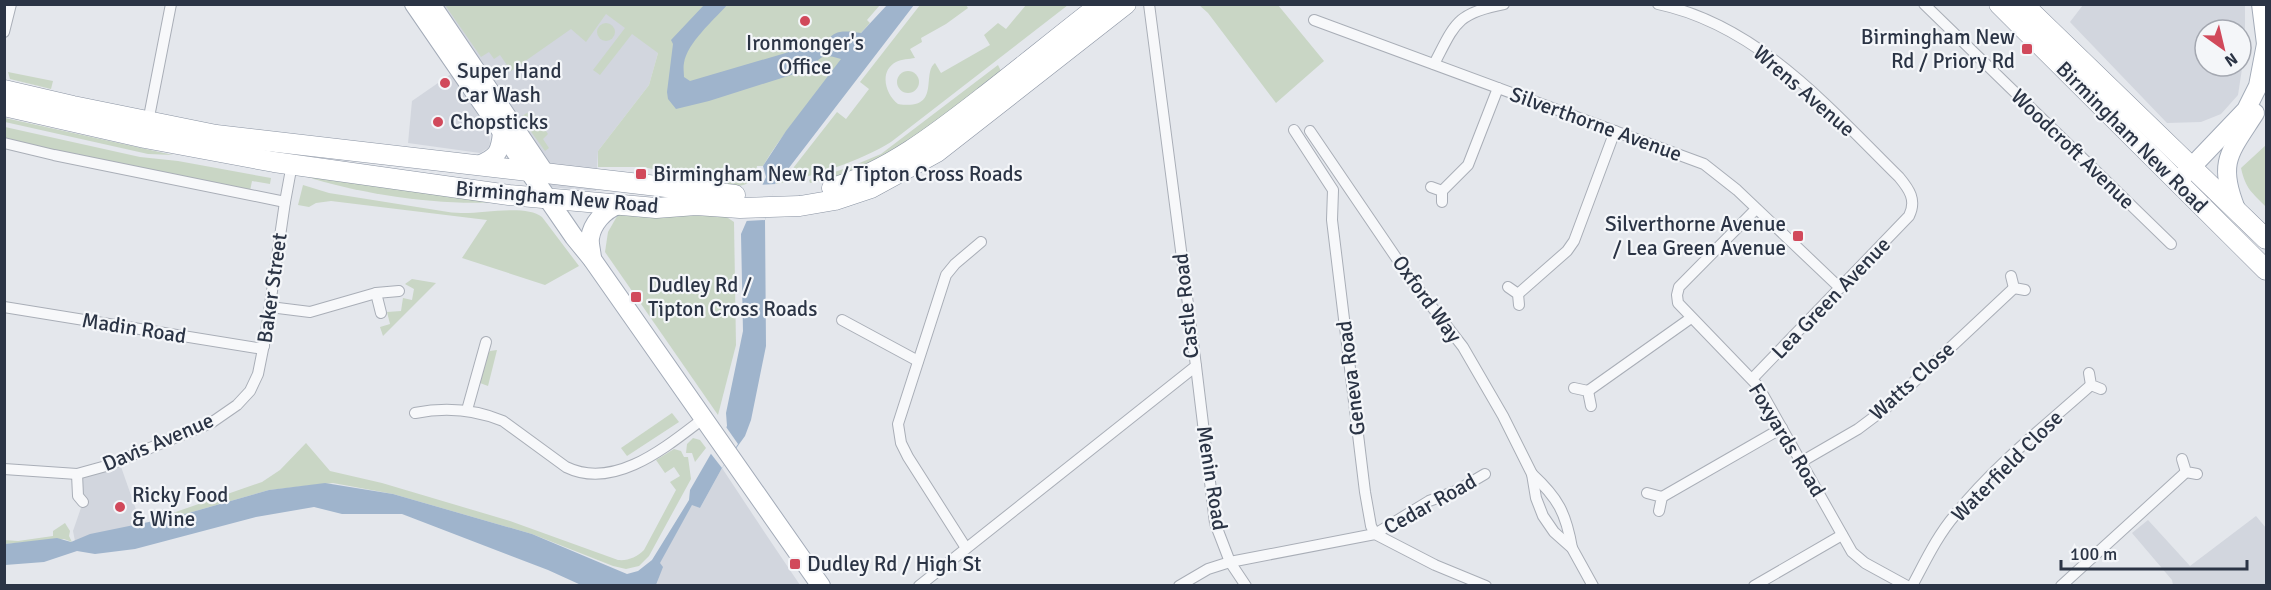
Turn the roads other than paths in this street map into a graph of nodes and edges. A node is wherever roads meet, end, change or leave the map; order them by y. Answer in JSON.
{"nodes":[{"id":1,"x":11,"y":4,"type":"edge"},
{"id":2,"x":171,"y":4,"type":"edge"},
{"id":3,"x":414,"y":4,"type":"edge"},
{"id":4,"x":431,"y":4,"type":"edge"},
{"id":5,"x":1101,"y":4,"type":"edge"},
{"id":6,"x":1126,"y":4,"type":"edge"},
{"id":7,"x":1149,"y":4,"type":"edge"},
{"id":8,"x":1504,"y":4,"type":"edge"},
{"id":9,"x":1658,"y":4,"type":"edge"},
{"id":10,"x":1924,"y":4,"type":"edge"},
{"id":11,"x":1999,"y":4,"type":"edge"},
{"id":12,"x":2024,"y":4,"type":"edge"},
{"id":13,"x":2261,"y":4,"type":"edge"},
{"id":14,"x":1314,"y":20,"type":"dead end"},
{"id":15,"x":4,"y":32,"type":"edge"},
{"id":16,"x":2266,"y":44,"type":"edge"},
{"id":17,"x":1434,"y":64,"type":"junction"},
{"id":18,"x":1498,"y":88,"type":"junction"},
{"id":19,"x":4,"y":90,"type":"edge"},
{"id":20,"x":2266,"y":90,"type":"edge"},
{"id":21,"x":4,"y":106,"type":"edge"},
{"id":22,"x":146,"y":130,"type":"junction"},
{"id":23,"x":1293,"y":130,"type":"dead end"},
{"id":24,"x":1310,"y":131,"type":"dead end"},
{"id":25,"x":1615,"y":131,"type":"junction"},
{"id":26,"x":502,"y":133,"type":"junction"},
{"id":27,"x":4,"y":143,"type":"edge"},
{"id":28,"x":339,"y":151,"type":"junction"},
{"id":29,"x":294,"y":155,"type":"junction"},
{"id":30,"x":479,"y":165,"type":"junction"},
{"id":31,"x":2193,"y":167,"type":"junction"},
{"id":32,"x":2177,"y":183,"type":"junction"},
{"id":33,"x":547,"y":187,"type":"junction"},
{"id":34,"x":1438,"y":193,"type":"dead end"},
{"id":35,"x":285,"y":202,"type":"junction"},
{"id":36,"x":743,"y":202,"type":"junction"},
{"id":37,"x":771,"y":202,"type":"junction"},
{"id":38,"x":618,"y":205,"type":"junction"},
{"id":39,"x":696,"y":205,"type":"junction"},
{"id":40,"x":1756,"y":209,"type":"junction"},
{"id":41,"x":2236,"y":209,"type":"junction"},
{"id":42,"x":1910,"y":216,"type":"joint"},
{"id":43,"x":2266,"y":239,"type":"edge"},
{"id":44,"x":981,"y":242,"type":"dead end"},
{"id":45,"x":2171,"y":244,"type":"dead end"},
{"id":46,"x":592,"y":259,"type":"junction"},
{"id":47,"x":2266,"y":270,"type":"edge"},
{"id":48,"x":2011,"y":276,"type":"dead end"},
{"id":49,"x":1508,"y":287,"type":"dead end"},
{"id":50,"x":1840,"y":288,"type":"junction"},
{"id":51,"x":399,"y":291,"type":"dead end"},
{"id":52,"x":376,"y":294,"type":"junction"},
{"id":53,"x":4,"y":307,"type":"edge"},
{"id":54,"x":270,"y":307,"type":"junction"},
{"id":55,"x":381,"y":313,"type":"dead end"},
{"id":56,"x":1691,"y":318,"type":"junction"},
{"id":57,"x":842,"y":320,"type":"dead end"},
{"id":58,"x":486,"y":342,"type":"dead end"},
{"id":59,"x":264,"y":346,"type":"junction"},
{"id":60,"x":918,"y":361,"type":"junction"},
{"id":61,"x":1196,"y":366,"type":"junction"},
{"id":62,"x":1752,"y":379,"type":"junction"},
{"id":63,"x":2094,"y":382,"type":"dead end"},
{"id":64,"x":1574,"y":388,"type":"dead end"},
{"id":65,"x":1588,"y":391,"type":"junction"},
{"id":66,"x":237,"y":405,"type":"joint"},
{"id":67,"x":1590,"y":406,"type":"dead end"},
{"id":68,"x":467,"y":410,"type":"junction"},
{"id":69,"x":415,"y":413,"type":"dead end"},
{"id":70,"x":708,"y":424,"type":"junction"},
{"id":71,"x":1782,"y":428,"type":"junction"},
{"id":72,"x":2182,"y":459,"type":"dead end"},
{"id":73,"x":1801,"y":462,"type":"junction"},
{"id":74,"x":4,"y":469,"type":"edge"},
{"id":75,"x":77,"y":474,"type":"junction"},
{"id":76,"x":1485,"y":474,"type":"dead end"},
{"id":77,"x":1532,"y":474,"type":"junction"},
{"id":78,"x":1647,"y":493,"type":"dead end"},
{"id":79,"x":1662,"y":497,"type":"junction"},
{"id":80,"x":83,"y":502,"type":"dead end"},
{"id":81,"x":1659,"y":511,"type":"dead end"},
{"id":82,"x":1375,"y":534,"type":"junction"},
{"id":83,"x":1842,"y":535,"type":"junction"},
{"id":84,"x":966,"y":548,"type":"junction"},
{"id":85,"x":1572,"y":548,"type":"junction"},
{"id":86,"x":1230,"y":562,"type":"junction"},
{"id":87,"x":821,"y":585,"type":"edge"},
{"id":88,"x":919,"y":585,"type":"edge"},
{"id":89,"x":1179,"y":585,"type":"edge"},
{"id":90,"x":1246,"y":585,"type":"edge"},
{"id":91,"x":1486,"y":585,"type":"edge"},
{"id":92,"x":1593,"y":585,"type":"edge"},
{"id":93,"x":1754,"y":585,"type":"edge"},
{"id":94,"x":1907,"y":585,"type":"edge"},
{"id":95,"x":1912,"y":585,"type":"edge"},
{"id":96,"x":2061,"y":585,"type":"edge"}],
"edges":[{"from":1,"to":15,"type":"street"},
{"from":2,"to":22,"type":"street"},
{"from":3,"to":26,"type":"main road"},
{"from":4,"to":33,"type":"main road"},
{"from":5,"to":37,"type":"highway","name":"Birmingham New Road"},
{"from":6,"to":37,"type":"highway","name":"Birmingham New Road"},
{"from":7,"to":61,"type":"street","name":"Castle Road"},
{"from":8,"to":17,"type":"street"},
{"from":9,"to":42,"type":"street","name":"Wrens Avenue"},
{"from":10,"to":45,"type":"street","name":"Woodcroft Avenue"},
{"from":11,"to":32,"type":"highway","name":"Birmingham New Road"},
{"from":12,"to":31,"type":"highway","name":"Birmingham New Road"},
{"from":13,"to":16,"type":"main road"},
{"from":14,"to":17,"type":"street","name":"Silverthorne Avenue"},
{"from":16,"to":31,"type":"main road"},
{"from":17,"to":18,"type":"street","name":"Silverthorne Avenue"},
{"from":18,"to":25,"type":"street","name":"Silverthorne Avenue"},
{"from":18,"to":34,"type":"street"},
{"from":19,"to":22,"type":"highway","name":"Birmingham New Road"},
{"from":20,"to":41,"type":"main road"},
{"from":21,"to":22,"type":"highway","name":"Birmingham New Road"},
{"from":22,"to":29,"type":"highway","name":"Birmingham New Road"},
{"from":23,"to":82,"type":"street","name":"Geneva Road"},
{"from":24,"to":77,"type":"street","name":"Oxford Way"},
{"from":25,"to":40,"type":"street","name":"Silverthorne Avenue"},
{"from":25,"to":49,"type":"street"},
{"from":26,"to":30,"type":"main road"},
{"from":26,"to":33,"type":"main road"},
{"from":27,"to":35,"type":"street"},
{"from":28,"to":29,"type":"highway","name":"Birmingham New Road"},
{"from":28,"to":30,"type":"highway","name":"Birmingham New Road"},
{"from":28,"to":33,"type":"highway"},
{"from":29,"to":33,"type":"highway","name":"Birmingham New Road"},
{"from":29,"to":35,"type":"street","name":"Baker Street"},
{"from":30,"to":33,"type":"highway","name":"Birmingham New Road"},
{"from":31,"to":32,"type":"main road"},
{"from":31,"to":41,"type":"highway","name":"Birmingham New Road"},
{"from":32,"to":47,"type":"highway","name":"Birmingham New Road"},
{"from":33,"to":36,"type":"highway","name":"Birmingham New Road"},
{"from":33,"to":38,"type":"highway","name":"Birmingham New Road"},
{"from":33,"to":39,"type":"highway"},
{"from":33,"to":46,"type":"main road"},
{"from":35,"to":54,"type":"street","name":"Baker Street"},
{"from":36,"to":37,"type":"highway","name":"Birmingham New Road"},
{"from":36,"to":39,"type":"highway","name":"Birmingham New Road"},
{"from":38,"to":39,"type":"highway","name":"Birmingham New Road"},
{"from":38,"to":46,"type":"main road"},
{"from":40,"to":50,"type":"street","name":"Silverthorne Avenue"},
{"from":40,"to":56,"type":"street","name":"Foxyards Road"},
{"from":41,"to":43,"type":"highway","name":"Birmingham New Road"},
{"from":42,"to":50,"type":"street","name":"Lea Green Avenue"},
{"from":44,"to":60,"type":"street"},
{"from":46,"to":70,"type":"main road"},
{"from":48,"to":73,"type":"street","name":"Watts Close"},
{"from":50,"to":62,"type":"street","name":"Lea Green Avenue"},
{"from":51,"to":52,"type":"street"},
{"from":52,"to":54,"type":"street"},
{"from":52,"to":55,"type":"street"},
{"from":53,"to":59,"type":"street","name":"Madin Road"},
{"from":54,"to":59,"type":"street","name":"Baker Street"},
{"from":56,"to":62,"type":"street","name":"Foxyards Road"},
{"from":56,"to":65,"type":"street"},
{"from":57,"to":60,"type":"street"},
{"from":58,"to":68,"type":"street"},
{"from":59,"to":66,"type":"street","name":"Baker Street"},
{"from":60,"to":84,"type":"street"},
{"from":61,"to":84,"type":"street","name":"Castle Road"},
{"from":61,"to":86,"type":"street","name":"Menin Road"},
{"from":62,"to":71,"type":"street","name":"Foxyards Road"},
{"from":63,"to":95,"type":"street","name":"Waterfield Close"},
{"from":64,"to":65,"type":"street"},
{"from":65,"to":67,"type":"street"},
{"from":66,"to":75,"type":"street","name":"Davis Avenue"},
{"from":68,"to":69,"type":"street"},
{"from":68,"to":70,"type":"street"},
{"from":70,"to":87,"type":"main road"},
{"from":71,"to":73,"type":"street","name":"Foxyards Road"},
{"from":71,"to":79,"type":"street"},
{"from":72,"to":96,"type":"street"},
{"from":73,"to":83,"type":"street","name":"Foxyards Road"},
{"from":74,"to":75,"type":"street","name":"Davis Avenue"},
{"from":75,"to":80,"type":"street","name":"Davis Avenue"},
{"from":76,"to":82,"type":"street","name":"Cedar Road"},
{"from":77,"to":85,"type":"street","name":"Oxford Way"},
{"from":77,"to":85,"type":"street","name":"Oxford Way"},
{"from":78,"to":79,"type":"street"},
{"from":79,"to":81,"type":"street"},
{"from":82,"to":86,"type":"street"},
{"from":82,"to":91,"type":"street"},
{"from":83,"to":93,"type":"street"},
{"from":83,"to":94,"type":"street","name":"Foxyards Road"},
{"from":84,"to":88,"type":"street","name":"Castle Road"},
{"from":85,"to":92,"type":"street","name":"Oxford Way"},
{"from":86,"to":89,"type":"street"},
{"from":86,"to":90,"type":"street","name":"Menin Road"}]}
